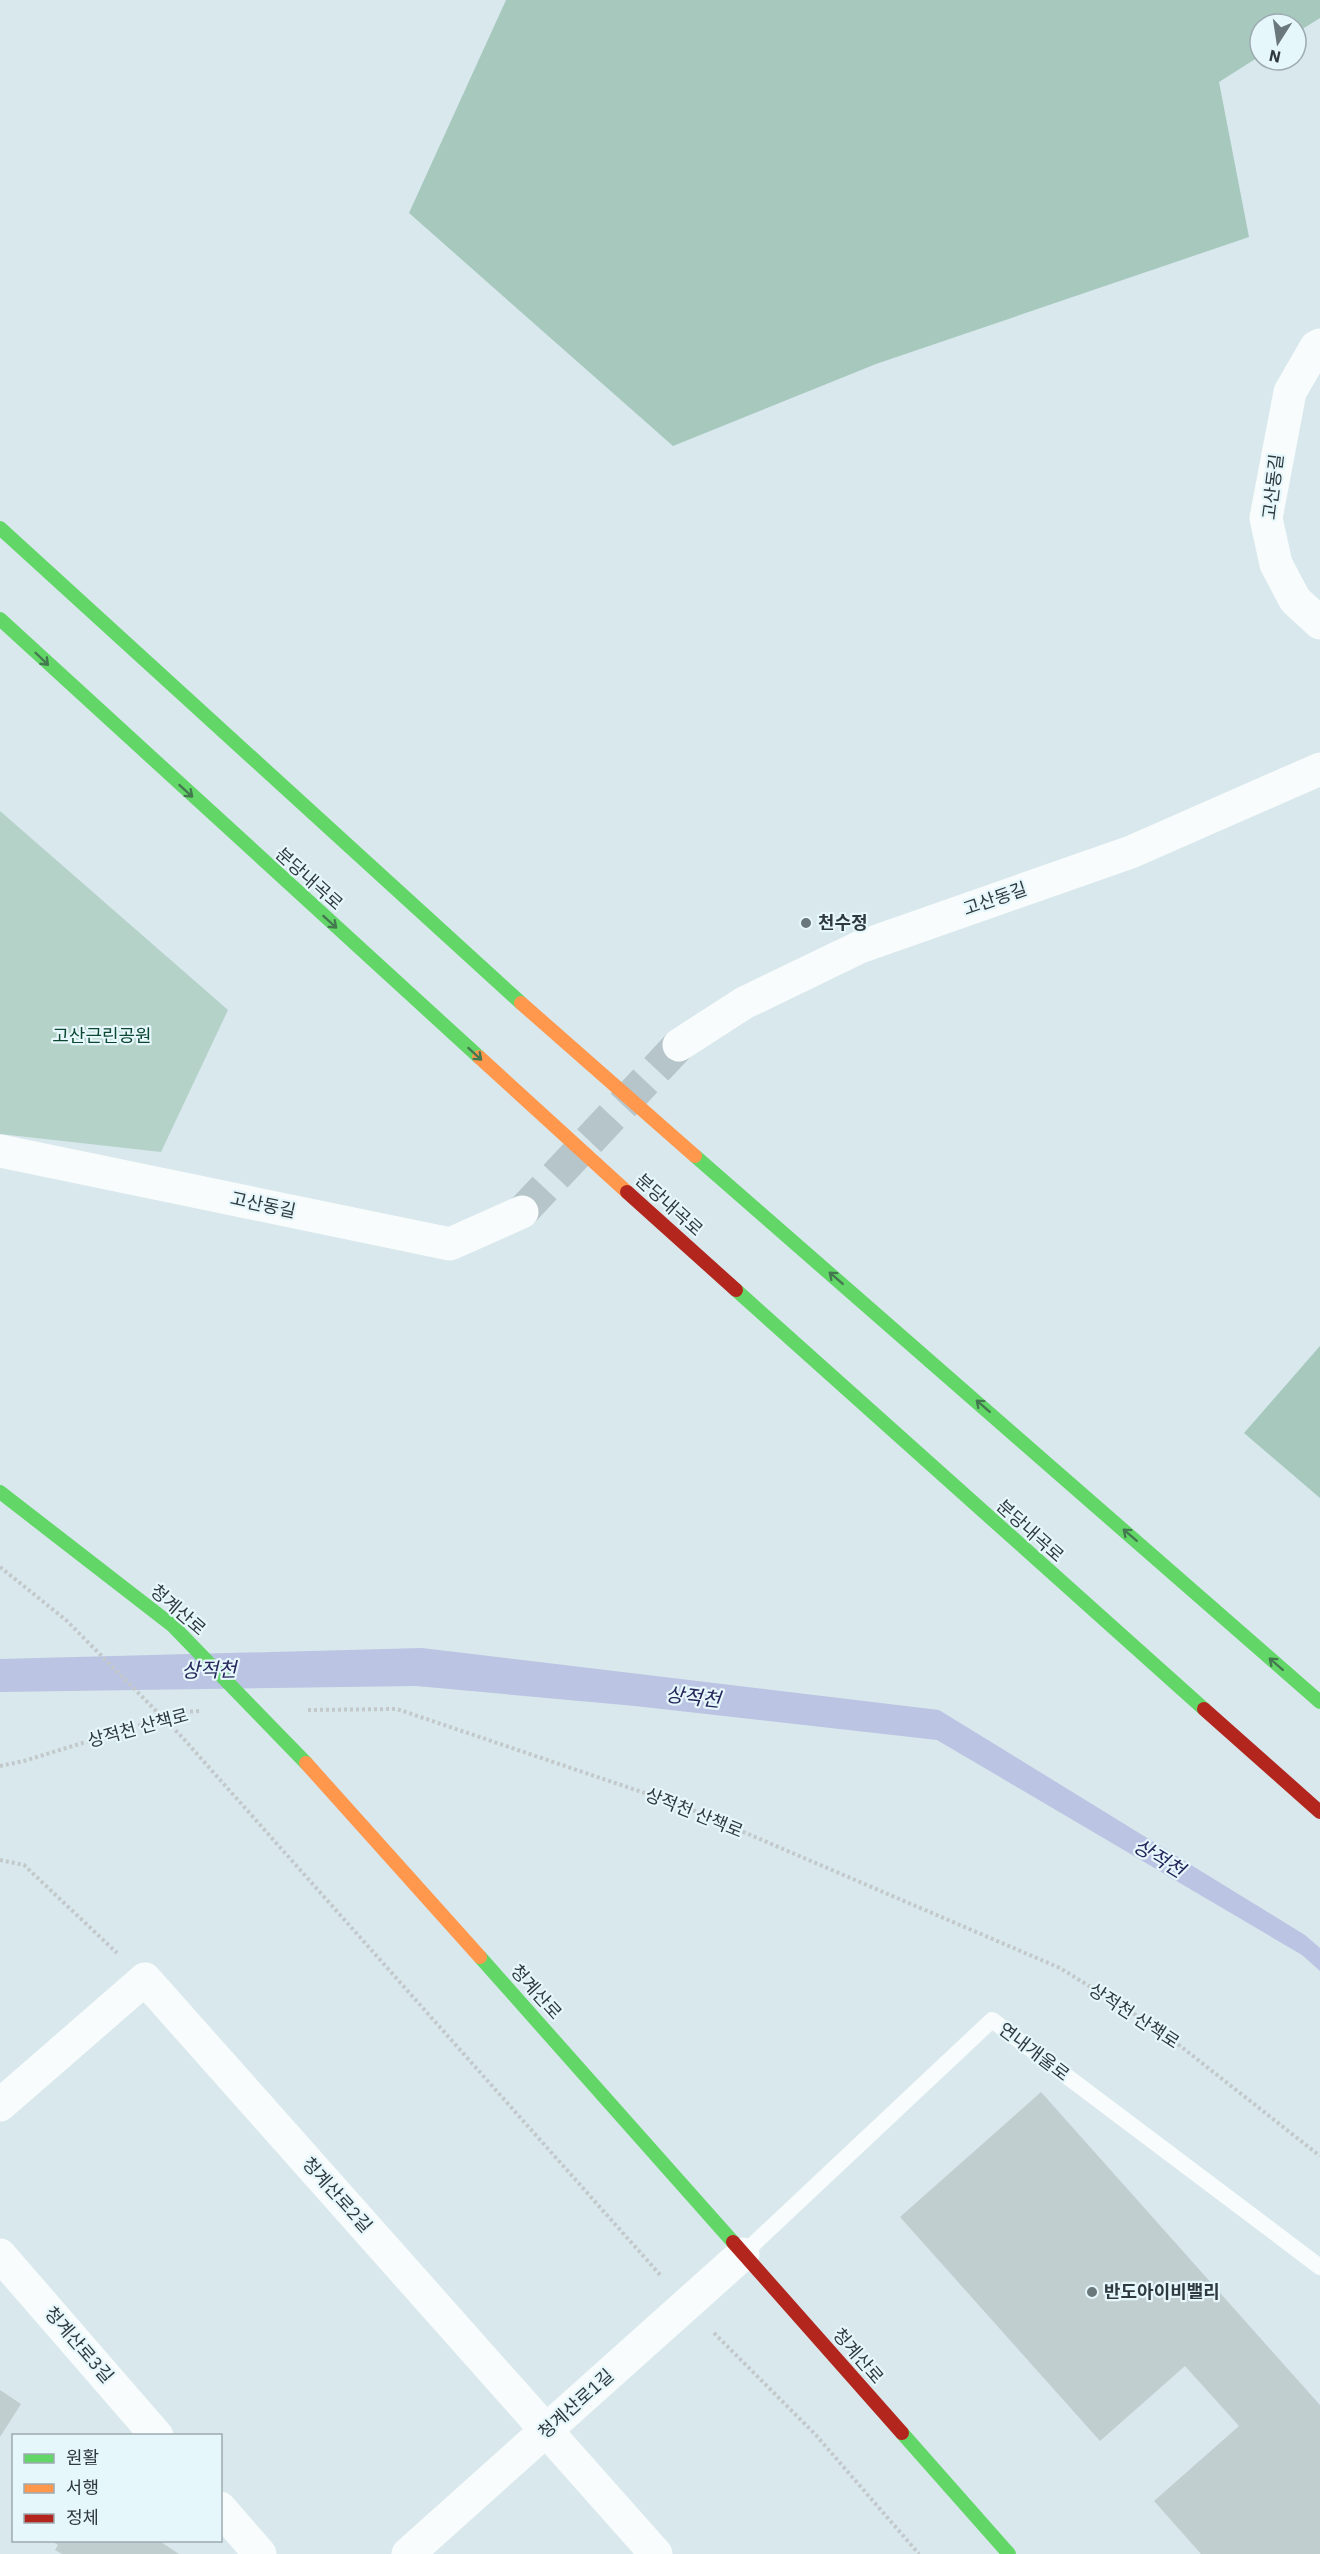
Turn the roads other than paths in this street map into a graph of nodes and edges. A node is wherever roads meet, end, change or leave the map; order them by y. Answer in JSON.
{"nodes":[{"id":1,"x":1320,"y":345,"type":"edge"},
{"id":2,"x":0,"y":528,"type":"edge"},
{"id":3,"x":0,"y":619,"type":"edge"},
{"id":4,"x":1320,"y":623,"type":"edge"},
{"id":5,"x":1320,"y":769,"type":"edge"},
{"id":6,"x":679,"y":1045,"type":"tunnel mouth"},
{"id":7,"x":0,"y":1151,"type":"edge"},
{"id":8,"x":522,"y":1212,"type":"tunnel mouth"},
{"id":9,"x":0,"y":1492,"type":"edge"},
{"id":10,"x":1320,"y":1702,"type":"edge"},
{"id":11,"x":1320,"y":1812,"type":"edge"},
{"id":12,"x":0,"y":2105,"type":"edge"},
{"id":13,"x":743,"y":2254,"type":"junction"},
{"id":14,"x":0,"y":2255,"type":"edge"},
{"id":15,"x":1320,"y":2267,"type":"edge"},
{"id":16,"x":547,"y":2429,"type":"junction"},
{"id":17,"x":155,"y":2434,"type":"edge"},
{"id":18,"x":222,"y":2510,"type":"edge"},
{"id":19,"x":260,"y":2554,"type":"edge"},
{"id":20,"x":408,"y":2554,"type":"edge"},
{"id":21,"x":656,"y":2554,"type":"edge"},
{"id":22,"x":1009,"y":2554,"type":"edge"}],
"edges":[{"from":1,"to":4,"type":"street","name":"고산동길"},
{"from":10,"to":2,"type":"main road","one_way":true},
{"from":3,"to":11,"type":"main road","name":"분당내곡로","one_way":true},
{"from":5,"to":6,"type":"street","name":"고산동길"},
{"from":7,"to":8,"type":"street","name":"고산동길"},
{"from":9,"to":13,"type":"main road","name":"청계산로"},
{"from":12,"to":16,"type":"street","name":"청계산로2길"},
{"from":13,"to":15,"type":"lane","name":"연내개울로"},
{"from":13,"to":16,"type":"street","name":"청계산로1길"},
{"from":13,"to":22,"type":"main road","name":"청계산로"},
{"from":14,"to":17,"type":"street","name":"청계산로3길"},
{"from":16,"to":20,"type":"street","name":"청계산로1길"},
{"from":16,"to":21,"type":"street","name":"청계산로2길"},
{"from":18,"to":19,"type":"street"}]}
